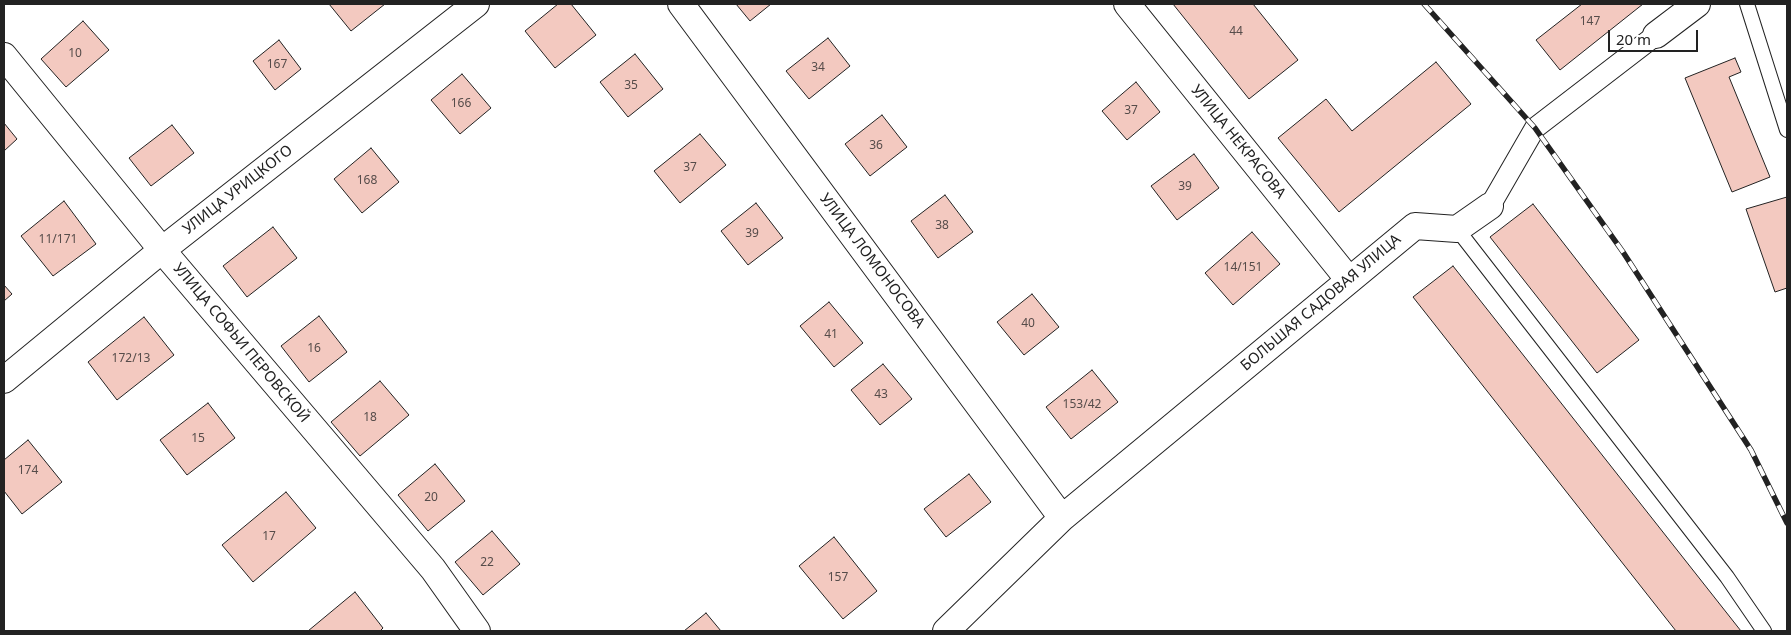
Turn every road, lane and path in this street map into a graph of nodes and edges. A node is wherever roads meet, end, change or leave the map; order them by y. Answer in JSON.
{"nodes":[{"id":1,"x":476,"y":4,"type":"edge"},
{"id":2,"x":681,"y":4,"type":"edge"},
{"id":3,"x":1127,"y":4,"type":"edge"},
{"id":4,"x":1697,"y":4,"type":"edge"},
{"id":5,"x":1747,"y":4,"type":"edge"},
{"id":6,"x":1656,"y":35,"type":"joint"},
{"id":7,"x":4,"y":56,"type":"edge"},
{"id":8,"x":1787,"y":130,"type":"edge"},
{"id":9,"x":1490,"y":206,"type":"joint"},
{"id":10,"x":1457,"y":229,"type":"junction"},
{"id":11,"x":162,"y":250,"type":"junction"},
{"id":12,"x":1349,"y":280,"type":"junction"},
{"id":13,"x":4,"y":380,"type":"edge"},
{"id":14,"x":1062,"y":518,"type":"junction"},
{"id":15,"x":477,"y":631,"type":"edge"},
{"id":16,"x":946,"y":631,"type":"edge"},
{"id":17,"x":1764,"y":631,"type":"edge"}],
"edges":[{"from":1,"to":11,"type":"street","name":"УЛИЦА УРИЦКОГО"},
{"from":2,"to":14,"type":"street","name":"УЛИЦА ЛОМОНОСОВА"},
{"from":3,"to":12,"type":"street","name":"УЛИЦА НЕКРАСОВА"},
{"from":4,"to":6,"type":"street"},
{"from":5,"to":8,"type":"lane"},
{"from":6,"to":9,"type":"street"},
{"from":7,"to":11,"type":"street","name":"УЛИЦА СОФЬИ ПЕРОВСКОЙ"},
{"from":9,"to":10,"type":"street"},
{"from":10,"to":12,"type":"street","name":"БОЛЬШАЯ САДОВАЯ УЛИЦА"},
{"from":10,"to":17,"type":"lane"},
{"from":11,"to":13,"type":"street","name":"УЛИЦА УРИЦКОГО"},
{"from":11,"to":15,"type":"street","name":"УЛИЦА СОФЬИ ПЕРОВСКОЙ"},
{"from":12,"to":14,"type":"street","name":"БОЛЬШАЯ САДОВАЯ УЛИЦА"},
{"from":14,"to":16,"type":"street","name":"БОЛЬШАЯ САДОВАЯ УЛИЦА"}]}
